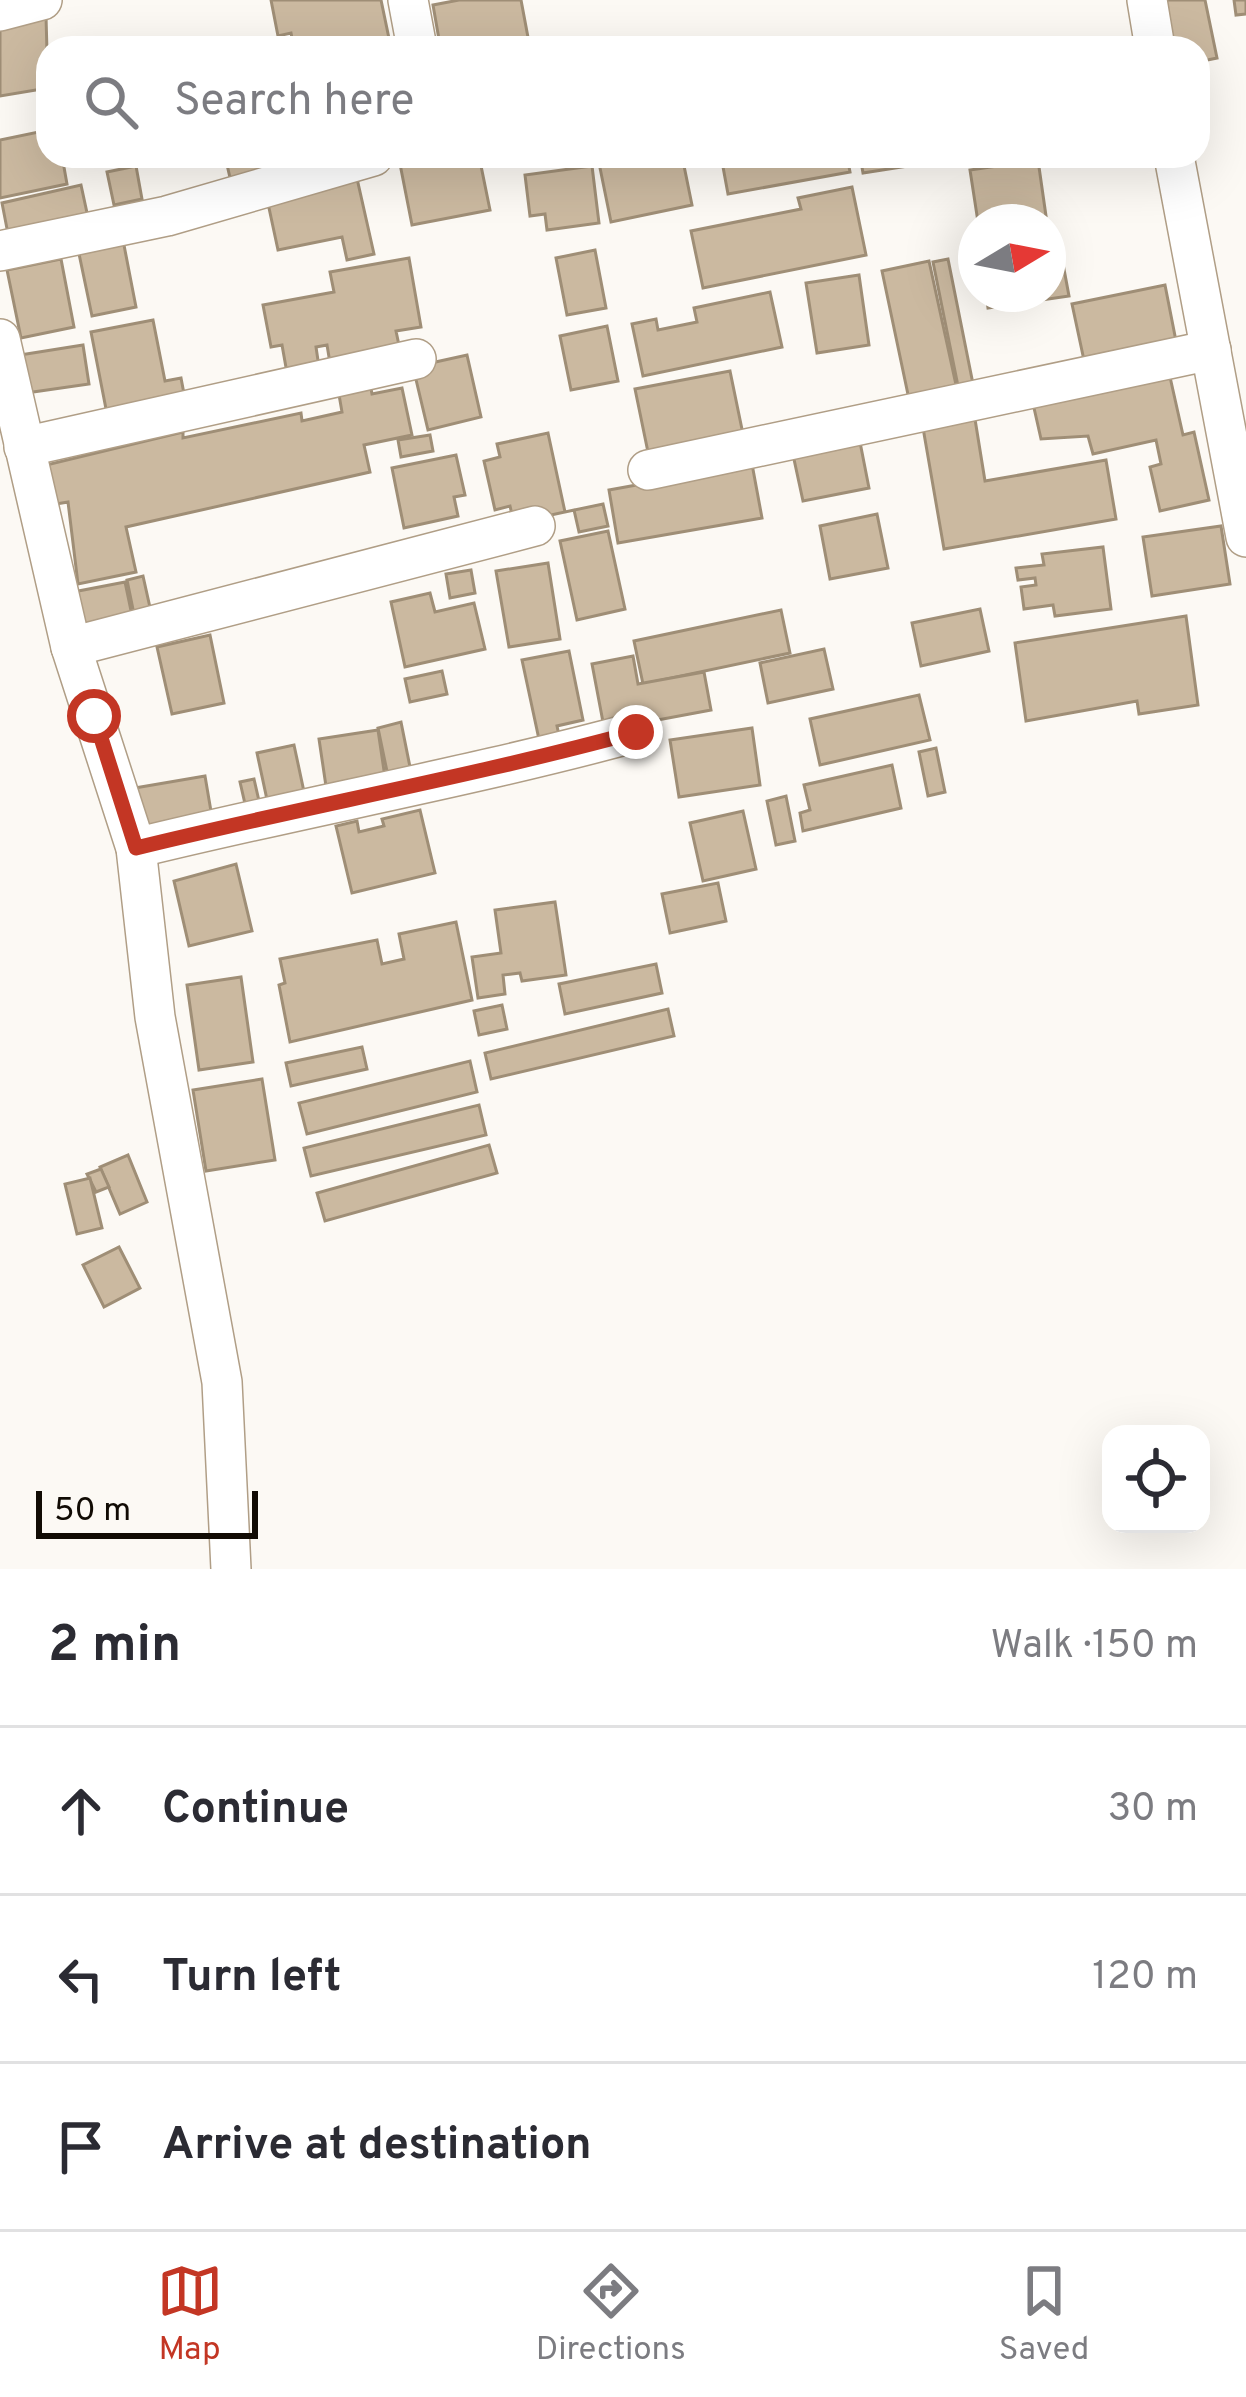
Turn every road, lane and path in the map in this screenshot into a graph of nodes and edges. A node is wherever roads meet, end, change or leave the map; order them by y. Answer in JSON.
{"nodes":[{"id":1,"x":42,"y":0,"type":"edge"},
{"id":2,"x":409,"y":0,"type":"edge"},
{"id":3,"x":1148,"y":0,"type":"edge"},
{"id":4,"x":0,"y":11,"type":"edge"},
{"id":5,"x":415,"y":36,"type":"edge"},
{"id":6,"x":1152,"y":36,"type":"edge"},
{"id":7,"x":332,"y":168,"type":"edge"},
{"id":8,"x":1176,"y":168,"type":"edge"},
{"id":9,"x":0,"y":251,"type":"edge"},
{"id":10,"x":0,"y":339,"type":"edge"},
{"id":11,"x":1210,"y":350,"type":"junction"},
{"id":12,"x":416,"y":359,"type":"dead end"},
{"id":13,"x":25,"y":447,"type":"junction"},
{"id":14,"x":648,"y":470,"type":"dead end"},
{"id":15,"x":535,"y":526,"type":"dead end"},
{"id":16,"x":1246,"y":537,"type":"edge"},
{"id":17,"x":71,"y":647,"type":"junction"},
{"id":18,"x":636,"y":732,"type":"dead end"},
{"id":19,"x":136,"y":848,"type":"junction"},
{"id":20,"x":231,"y":1569,"type":"edge"}],
"edges":[{"from":1,"to":4,"type":"street"},
{"from":2,"to":5,"type":"street"},
{"from":3,"to":6,"type":"street"},
{"from":7,"to":9,"type":"street"},
{"from":8,"to":11,"type":"street"},
{"from":10,"to":13,"type":"street"},
{"from":11,"to":14,"type":"street"},
{"from":11,"to":16,"type":"street"},
{"from":12,"to":13,"type":"street"},
{"from":13,"to":17,"type":"street"},
{"from":15,"to":17,"type":"street"},
{"from":17,"to":19,"type":"street"},
{"from":18,"to":19,"type":"street"},
{"from":19,"to":20,"type":"street"}]}
